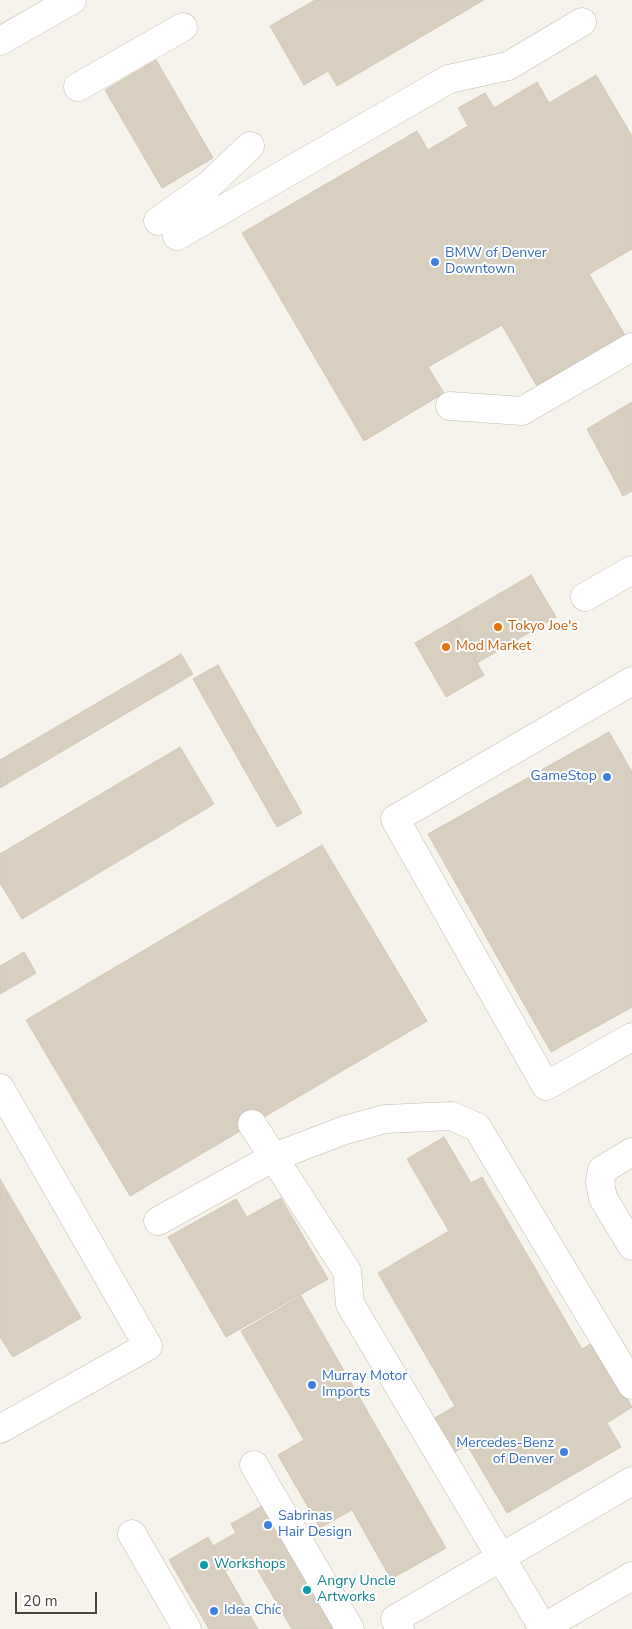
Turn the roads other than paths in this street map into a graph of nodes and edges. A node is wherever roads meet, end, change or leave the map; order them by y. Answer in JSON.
{"nodes":[{"id":1,"x":72,"y":0,"type":"edge"},
{"id":2,"x":582,"y":22,"type":"dead end"},
{"id":3,"x":183,"y":27,"type":"dead end"},
{"id":4,"x":0,"y":41,"type":"edge"},
{"id":5,"x":78,"y":87,"type":"dead end"},
{"id":6,"x":250,"y":146,"type":"dead end"},
{"id":7,"x":632,"y":347,"type":"edge"},
{"id":8,"x":450,"y":406,"type":"dead end"},
{"id":9,"x":632,"y":570,"type":"edge"},
{"id":10,"x":585,"y":597,"type":"dead end"},
{"id":11,"x":628,"y":692,"type":"edge"},
{"id":12,"x":632,"y":1037,"type":"edge"},
{"id":13,"x":0,"y":1088,"type":"edge"},
{"id":14,"x":252,"y":1124,"type":"dead end"},
{"id":15,"x":632,"y":1152,"type":"edge"},
{"id":16,"x":274,"y":1157,"type":"junction"},
{"id":17,"x":158,"y":1221,"type":"dead end"},
{"id":18,"x":632,"y":1246,"type":"edge"},
{"id":19,"x":632,"y":1385,"type":"edge"},
{"id":20,"x":0,"y":1429,"type":"edge"},
{"id":21,"x":254,"y":1465,"type":"dead end"},
{"id":22,"x":632,"y":1481,"type":"edge"},
{"id":23,"x":132,"y":1534,"type":"dead end"},
{"id":24,"x":502,"y":1556,"type":"junction"},
{"id":25,"x":632,"y":1576,"type":"edge"},
{"id":26,"x":542,"y":1628,"type":"edge"},
{"id":27,"x":187,"y":1629,"type":"edge"},
{"id":28,"x":350,"y":1629,"type":"edge"},
{"id":29,"x":400,"y":1629,"type":"edge"}],
"edges":[{"from":1,"to":4,"type":"street"},
{"from":2,"to":6,"type":"street"},
{"from":3,"to":5,"type":"street"},
{"from":7,"to":8,"type":"street"},
{"from":9,"to":10,"type":"street"},
{"from":11,"to":12,"type":"street"},
{"from":13,"to":20,"type":"street"},
{"from":14,"to":16,"type":"street"},
{"from":15,"to":18,"type":"street"},
{"from":16,"to":17,"type":"street"},
{"from":16,"to":19,"type":"street"},
{"from":16,"to":24,"type":"street"},
{"from":21,"to":28,"type":"street"},
{"from":22,"to":24,"type":"street"},
{"from":23,"to":27,"type":"street"},
{"from":24,"to":26,"type":"street"},
{"from":24,"to":29,"type":"street"},
{"from":25,"to":26,"type":"street"}]}
